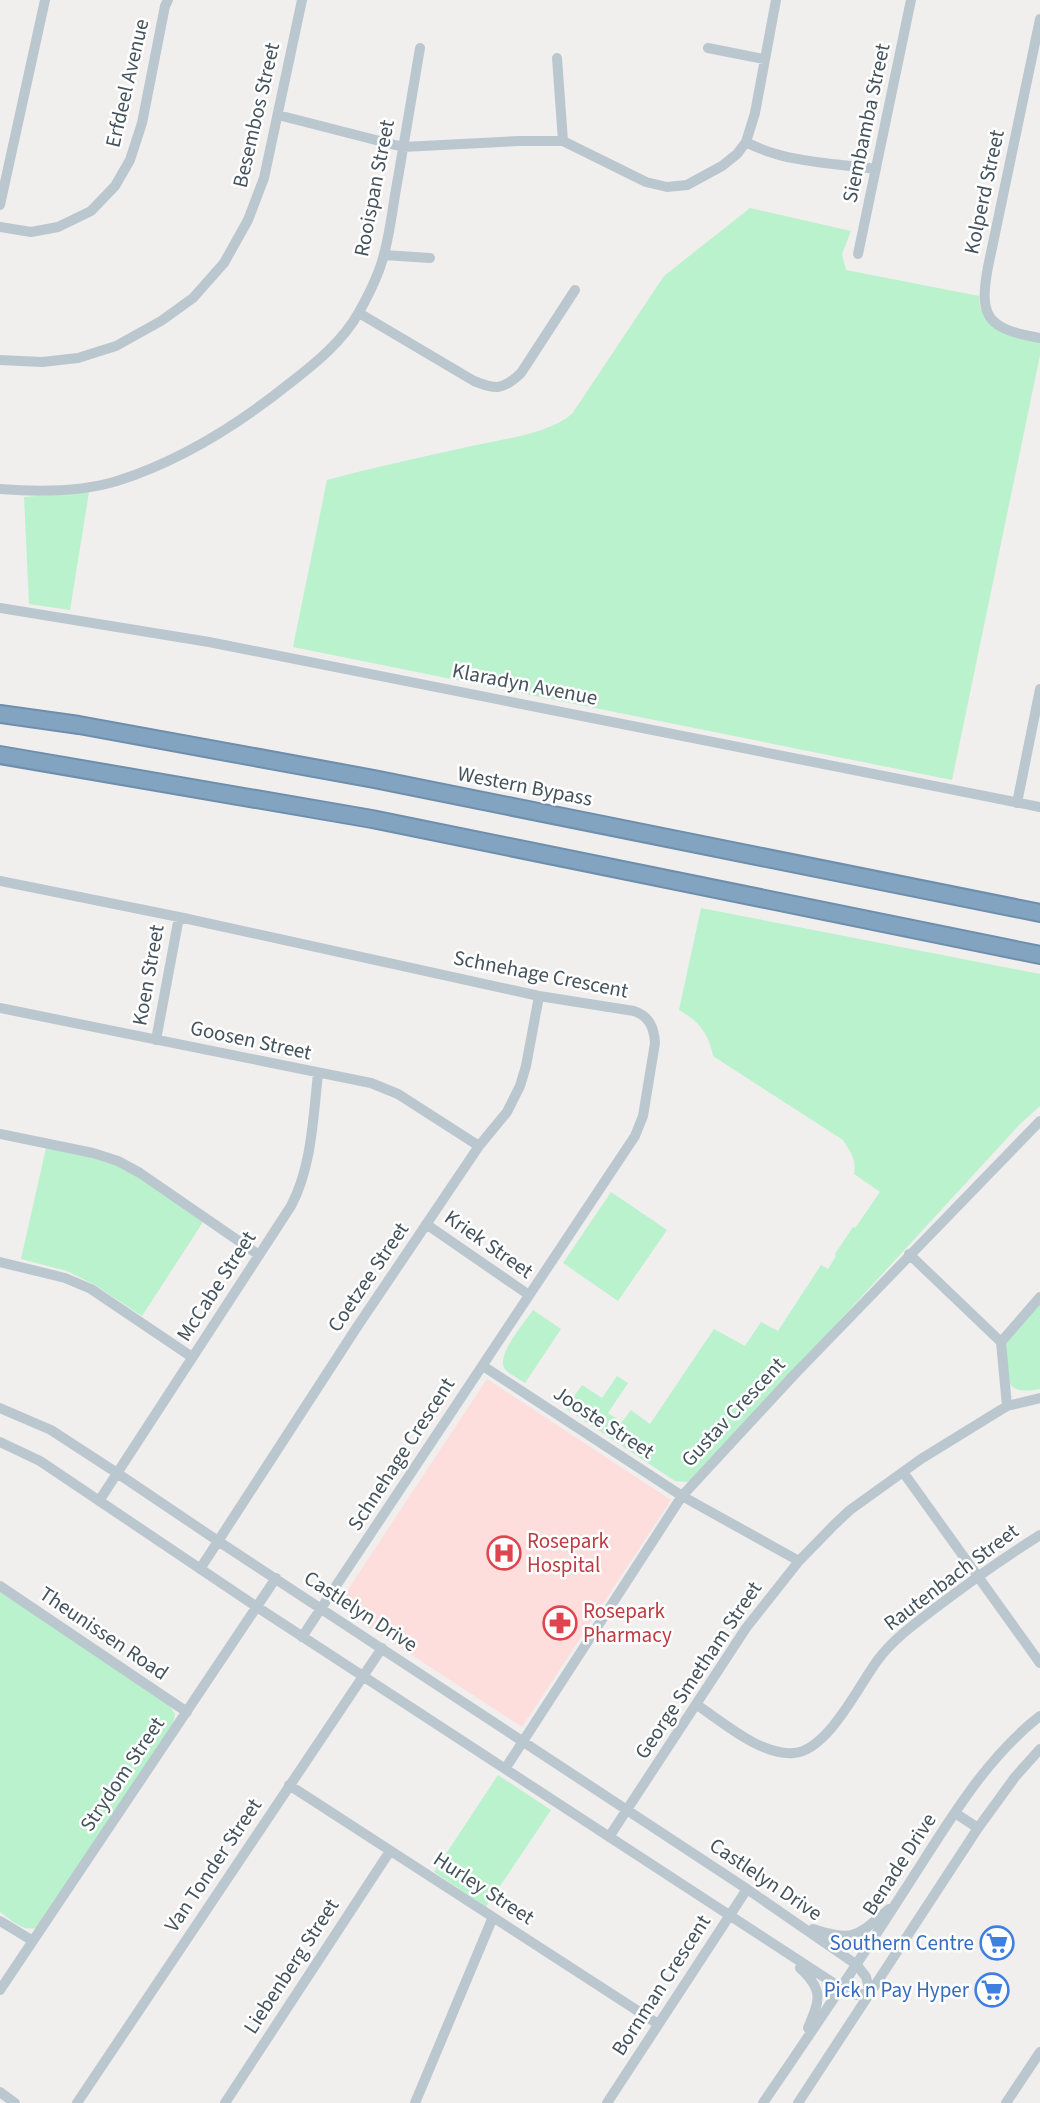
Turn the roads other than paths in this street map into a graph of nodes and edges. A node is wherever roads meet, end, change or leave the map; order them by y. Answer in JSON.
{"nodes":[{"id":1,"x":45,"y":0,"type":"edge"},
{"id":2,"x":168,"y":0,"type":"edge"},
{"id":3,"x":302,"y":0,"type":"edge"},
{"id":4,"x":776,"y":0,"type":"edge"},
{"id":5,"x":911,"y":0,"type":"edge"},
{"id":6,"x":1040,"y":19,"type":"edge"},
{"id":7,"x":420,"y":48,"type":"dead end"},
{"id":8,"x":708,"y":48,"type":"dead end"},
{"id":9,"x":557,"y":58,"type":"dead end"},
{"id":10,"x":764,"y":59,"type":"junction"},
{"id":11,"x":278,"y":115,"type":"junction"},
{"id":12,"x":563,"y":141,"type":"junction"},
{"id":13,"x":746,"y":142,"type":"junction"},
{"id":14,"x":403,"y":147,"type":"junction"},
{"id":15,"x":876,"y":169,"type":"junction"},
{"id":16,"x":0,"y":205,"type":"edge"},
{"id":17,"x":0,"y":227,"type":"edge"},
{"id":18,"x":858,"y":254,"type":"dead end"},
{"id":19,"x":384,"y":255,"type":"junction"},
{"id":20,"x":430,"y":258,"type":"dead end"},
{"id":21,"x":575,"y":290,"type":"dead end"},
{"id":22,"x":359,"y":313,"type":"junction"},
{"id":23,"x":1040,"y":338,"type":"edge"},
{"id":24,"x":0,"y":360,"type":"edge"},
{"id":25,"x":0,"y":489,"type":"edge"},
{"id":26,"x":0,"y":609,"type":"edge"},
{"id":27,"x":1040,"y":689,"type":"edge"},
{"id":28,"x":0,"y":714,"type":"edge"},
{"id":29,"x":0,"y":755,"type":"edge"},
{"id":30,"x":1017,"y":803,"type":"junction"},
{"id":31,"x":1040,"y":807,"type":"edge"},
{"id":32,"x":0,"y":881,"type":"edge"},
{"id":33,"x":1040,"y":913,"type":"edge"},
{"id":34,"x":179,"y":917,"type":"junction"},
{"id":35,"x":1040,"y":955,"type":"edge"},
{"id":36,"x":539,"y":996,"type":"junction"},
{"id":37,"x":0,"y":1008,"type":"edge"},
{"id":38,"x":156,"y":1040,"type":"junction"},
{"id":39,"x":318,"y":1074,"type":"junction"},
{"id":40,"x":1040,"y":1121,"type":"edge"},
{"id":41,"x":0,"y":1134,"type":"edge"},
{"id":42,"x":479,"y":1146,"type":"junction"},
{"id":43,"x":426,"y":1224,"type":"junction"},
{"id":44,"x":909,"y":1254,"type":"junction"},
{"id":45,"x":259,"y":1255,"type":"junction"},
{"id":46,"x":0,"y":1262,"type":"edge"},
{"id":47,"x":530,"y":1295,"type":"junction"},
{"id":48,"x":1040,"y":1297,"type":"edge"},
{"id":49,"x":1001,"y":1342,"type":"junction"},
{"id":50,"x":192,"y":1357,"type":"junction"},
{"id":51,"x":483,"y":1366,"type":"junction"},
{"id":52,"x":1040,"y":1398,"type":"edge"},
{"id":53,"x":1007,"y":1406,"type":"junction"},
{"id":54,"x":0,"y":1408,"type":"edge"},
{"id":55,"x":0,"y":1442,"type":"edge"},
{"id":56,"x":903,"y":1472,"type":"junction"},
{"id":57,"x":117,"y":1473,"type":"junction"},
{"id":58,"x":682,"y":1496,"type":"junction"},
{"id":59,"x":99,"y":1501,"type":"junction"},
{"id":60,"x":1040,"y":1535,"type":"edge"},
{"id":61,"x":218,"y":1541,"type":"junction"},
{"id":62,"x":799,"y":1561,"type":"junction"},
{"id":63,"x":200,"y":1569,"type":"junction"},
{"id":64,"x":978,"y":1576,"type":"junction"},
{"id":65,"x":276,"y":1578,"type":"junction"},
{"id":66,"x":0,"y":1586,"type":"edge"},
{"id":67,"x":257,"y":1607,"type":"junction"},
{"id":68,"x":322,"y":1609,"type":"junction"},
{"id":69,"x":302,"y":1637,"type":"junction"},
{"id":70,"x":382,"y":1648,"type":"junction"},
{"id":71,"x":1038,"y":1659,"type":"edge"},
{"id":72,"x":362,"y":1676,"type":"junction"},
{"id":73,"x":697,"y":1705,"type":"junction"},
{"id":74,"x":187,"y":1712,"type":"junction"},
{"id":75,"x":1040,"y":1716,"type":"edge"},
{"id":76,"x":523,"y":1741,"type":"junction"},
{"id":77,"x":1040,"y":1749,"type":"edge"},
{"id":78,"x":504,"y":1769,"type":"junction"},
{"id":79,"x":289,"y":1785,"type":"junction"},
{"id":80,"x":627,"y":1809,"type":"junction"},
{"id":81,"x":955,"y":1814,"type":"junction"},
{"id":82,"x":978,"y":1828,"type":"junction"},
{"id":83,"x":609,"y":1837,"type":"junction"},
{"id":84,"x":390,"y":1851,"type":"junction"},
{"id":85,"x":747,"y":1889,"type":"junction"},
{"id":86,"x":898,"y":1901,"type":"junction"},
{"id":87,"x":729,"y":1916,"type":"junction"},
{"id":88,"x":493,"y":1917,"type":"junction"},
{"id":89,"x":0,"y":1921,"type":"edge"},
{"id":90,"x":801,"y":1925,"type":"junction"},
{"id":91,"x":33,"y":1941,"type":"junction"},
{"id":92,"x":778,"y":1948,"type":"junction"},
{"id":93,"x":857,"y":1965,"type":"junction"},
{"id":94,"x":841,"y":1988,"type":"junction"},
{"id":95,"x":0,"y":1990,"type":"edge"},
{"id":96,"x":870,"y":1992,"type":"junction"},
{"id":97,"x":658,"y":2024,"type":"junction"},
{"id":98,"x":1040,"y":2052,"type":"edge"},
{"id":99,"x":797,"y":2053,"type":"junction"},
{"id":100,"x":0,"y":2092,"type":"edge"},
{"id":101,"x":15,"y":2103,"type":"edge"},
{"id":102,"x":77,"y":2103,"type":"edge"},
{"id":103,"x":225,"y":2103,"type":"edge"},
{"id":104,"x":415,"y":2103,"type":"edge"},
{"id":105,"x":607,"y":2103,"type":"edge"},
{"id":106,"x":763,"y":2103,"type":"edge"},
{"id":107,"x":798,"y":2103,"type":"edge"},
{"id":108,"x":1006,"y":2103,"type":"edge"}],
"edges":[{"from":1,"to":16,"type":"street"},
{"from":2,"to":17,"type":"street","name":"Erfdeel Avenue"},
{"from":3,"to":11,"type":"street","name":"Besembos Street"},
{"from":4,"to":10,"type":"street"},
{"from":5,"to":15,"type":"street","name":"Siembamba Street"},
{"from":6,"to":23,"type":"street","name":"Kolperd Street"},
{"from":7,"to":14,"type":"street","name":"Rooispan Street"},
{"from":8,"to":10,"type":"street"},
{"from":9,"to":12,"type":"street"},
{"from":10,"to":13,"type":"street"},
{"from":11,"to":14,"type":"street"},
{"from":11,"to":24,"type":"street","name":"Besembos Street"},
{"from":12,"to":13,"type":"street"},
{"from":12,"to":14,"type":"street"},
{"from":13,"to":15,"type":"street"},
{"from":14,"to":19,"type":"street","name":"Rooispan Street"},
{"from":15,"to":18,"type":"street","name":"Siembamba Street"},
{"from":19,"to":20,"type":"street"},
{"from":19,"to":22,"type":"street","name":"Rooispan Street"},
{"from":21,"to":22,"type":"street"},
{"from":22,"to":25,"type":"street","name":"Rooispan Street"},
{"from":26,"to":30,"type":"street","name":"Klaradyn Avenue"},
{"from":27,"to":30,"type":"street"},
{"from":28,"to":33,"type":"highway","name":"Western Bypass"},
{"from":29,"to":35,"type":"highway"},
{"from":30,"to":31,"type":"street","name":"Klaradyn Avenue"},
{"from":32,"to":34,"type":"street","name":"Schnehage Crescent"},
{"from":34,"to":36,"type":"street","name":"Schnehage Crescent"},
{"from":34,"to":38,"type":"street","name":"Koen Street"},
{"from":36,"to":42,"type":"street","name":"Coetzee Street"},
{"from":36,"to":47,"type":"street","name":"Schnehage Crescent"},
{"from":37,"to":38,"type":"street","name":"Goosen Street"},
{"from":38,"to":39,"type":"street","name":"Goosen Street"},
{"from":39,"to":42,"type":"street","name":"Goosen Street"},
{"from":39,"to":45,"type":"street","name":"McCabe Street"},
{"from":40,"to":44,"type":"street","name":"Gustav Crescent"},
{"from":41,"to":45,"type":"street"},
{"from":42,"to":43,"type":"street","name":"Coetzee Street"},
{"from":43,"to":47,"type":"street","name":"Kriek Street"},
{"from":43,"to":61,"type":"street","name":"Coetzee Street"},
{"from":44,"to":49,"type":"street"},
{"from":44,"to":58,"type":"street","name":"Gustav Crescent"},
{"from":45,"to":50,"type":"street","name":"McCabe Street"},
{"from":46,"to":50,"type":"street"},
{"from":47,"to":51,"type":"street","name":"Schnehage Crescent"},
{"from":48,"to":49,"type":"street"},
{"from":49,"to":53,"type":"street"},
{"from":50,"to":57,"type":"street","name":"McCabe Street"},
{"from":51,"to":58,"type":"street","name":"Jooste Street"},
{"from":51,"to":68,"type":"street","name":"Schnehage Crescent"},
{"from":52,"to":53,"type":"street","name":"George Smetham Street"},
{"from":53,"to":56,"type":"street","name":"George Smetham Street"},
{"from":54,"to":57,"type":"street","name":"Castlelyn Drive"},
{"from":55,"to":59,"type":"street"},
{"from":56,"to":62,"type":"street","name":"George Smetham Street"},
{"from":56,"to":64,"type":"street"},
{"from":57,"to":59,"type":"street","name":"McCabe Street"},
{"from":57,"to":61,"type":"street","name":"Castlelyn Drive"},
{"from":58,"to":62,"type":"street","name":"Jooste Street"},
{"from":58,"to":76,"type":"street","name":"Gustav Crescent"},
{"from":59,"to":63,"type":"street"},
{"from":60,"to":64,"type":"street","name":"Rautenbach Street"},
{"from":61,"to":63,"type":"street","name":"Coetzee Street"},
{"from":61,"to":65,"type":"street","name":"Castlelyn Drive"},
{"from":62,"to":73,"type":"street","name":"George Smetham Street"},
{"from":63,"to":67,"type":"street"},
{"from":64,"to":71,"type":"street"},
{"from":64,"to":73,"type":"street","name":"Rautenbach Street"},
{"from":65,"to":67,"type":"street","name":"Strydom Street"},
{"from":65,"to":68,"type":"street","name":"Castlelyn Drive"},
{"from":66,"to":74,"type":"street","name":"Theunissen Road"},
{"from":67,"to":69,"type":"street"},
{"from":67,"to":74,"type":"street","name":"Strydom Street"},
{"from":68,"to":69,"type":"street","name":"Schnehage Crescent"},
{"from":68,"to":70,"type":"street","name":"Castlelyn Drive"},
{"from":69,"to":72,"type":"street"},
{"from":70,"to":72,"type":"street","name":"Van Tonder Street"},
{"from":70,"to":76,"type":"street","name":"Castlelyn Drive"},
{"from":72,"to":78,"type":"street"},
{"from":72,"to":79,"type":"street","name":"Van Tonder Street"},
{"from":73,"to":80,"type":"street","name":"George Smetham Street"},
{"from":74,"to":91,"type":"street","name":"Strydom Street"},
{"from":75,"to":81,"type":"street","name":"Benade Drive"},
{"from":76,"to":78,"type":"street","name":"Gustav Crescent"},
{"from":76,"to":80,"type":"street","name":"Castlelyn Drive"},
{"from":77,"to":82,"type":"street"},
{"from":78,"to":83,"type":"street"},
{"from":79,"to":84,"type":"street","name":"Hurley Street"},
{"from":79,"to":102,"type":"street","name":"Van Tonder Street"},
{"from":80,"to":83,"type":"street","name":"George Smetham Street"},
{"from":80,"to":85,"type":"street","name":"Castlelyn Drive"},
{"from":81,"to":82,"type":"street"},
{"from":81,"to":86,"type":"street","name":"Benade Drive"},
{"from":82,"to":96,"type":"street"},
{"from":83,"to":87,"type":"street"},
{"from":84,"to":88,"type":"street","name":"Hurley Street"},
{"from":84,"to":103,"type":"street","name":"Liebenberg Street"},
{"from":85,"to":87,"type":"street","name":"Bornman Crescent"},
{"from":85,"to":90,"type":"street","name":"Castlelyn Drive"},
{"from":86,"to":90,"type":"street"},
{"from":86,"to":93,"type":"street","name":"Benade Drive"},
{"from":87,"to":92,"type":"street"},
{"from":87,"to":97,"type":"street","name":"Bornman Crescent"},
{"from":88,"to":97,"type":"street","name":"Hurley Street"},
{"from":88,"to":104,"type":"street"},
{"from":89,"to":91,"type":"street"},
{"from":90,"to":93,"type":"street","name":"Castlelyn Drive"},
{"from":91,"to":95,"type":"street","name":"Strydom Street"},
{"from":92,"to":94,"type":"street"},
{"from":92,"to":99,"type":"street"},
{"from":93,"to":94,"type":"street","name":"Benade Drive"},
{"from":93,"to":96,"type":"street","name":"Castlelyn Drive"},
{"from":94,"to":96,"type":"street"},
{"from":94,"to":99,"type":"street","name":"Benade Drive"},
{"from":96,"to":107,"type":"street"},
{"from":97,"to":105,"type":"street","name":"Bornman Crescent"},
{"from":98,"to":108,"type":"street"},
{"from":99,"to":106,"type":"street","name":"Benade Drive"},
{"from":100,"to":101,"type":"street"}]}
